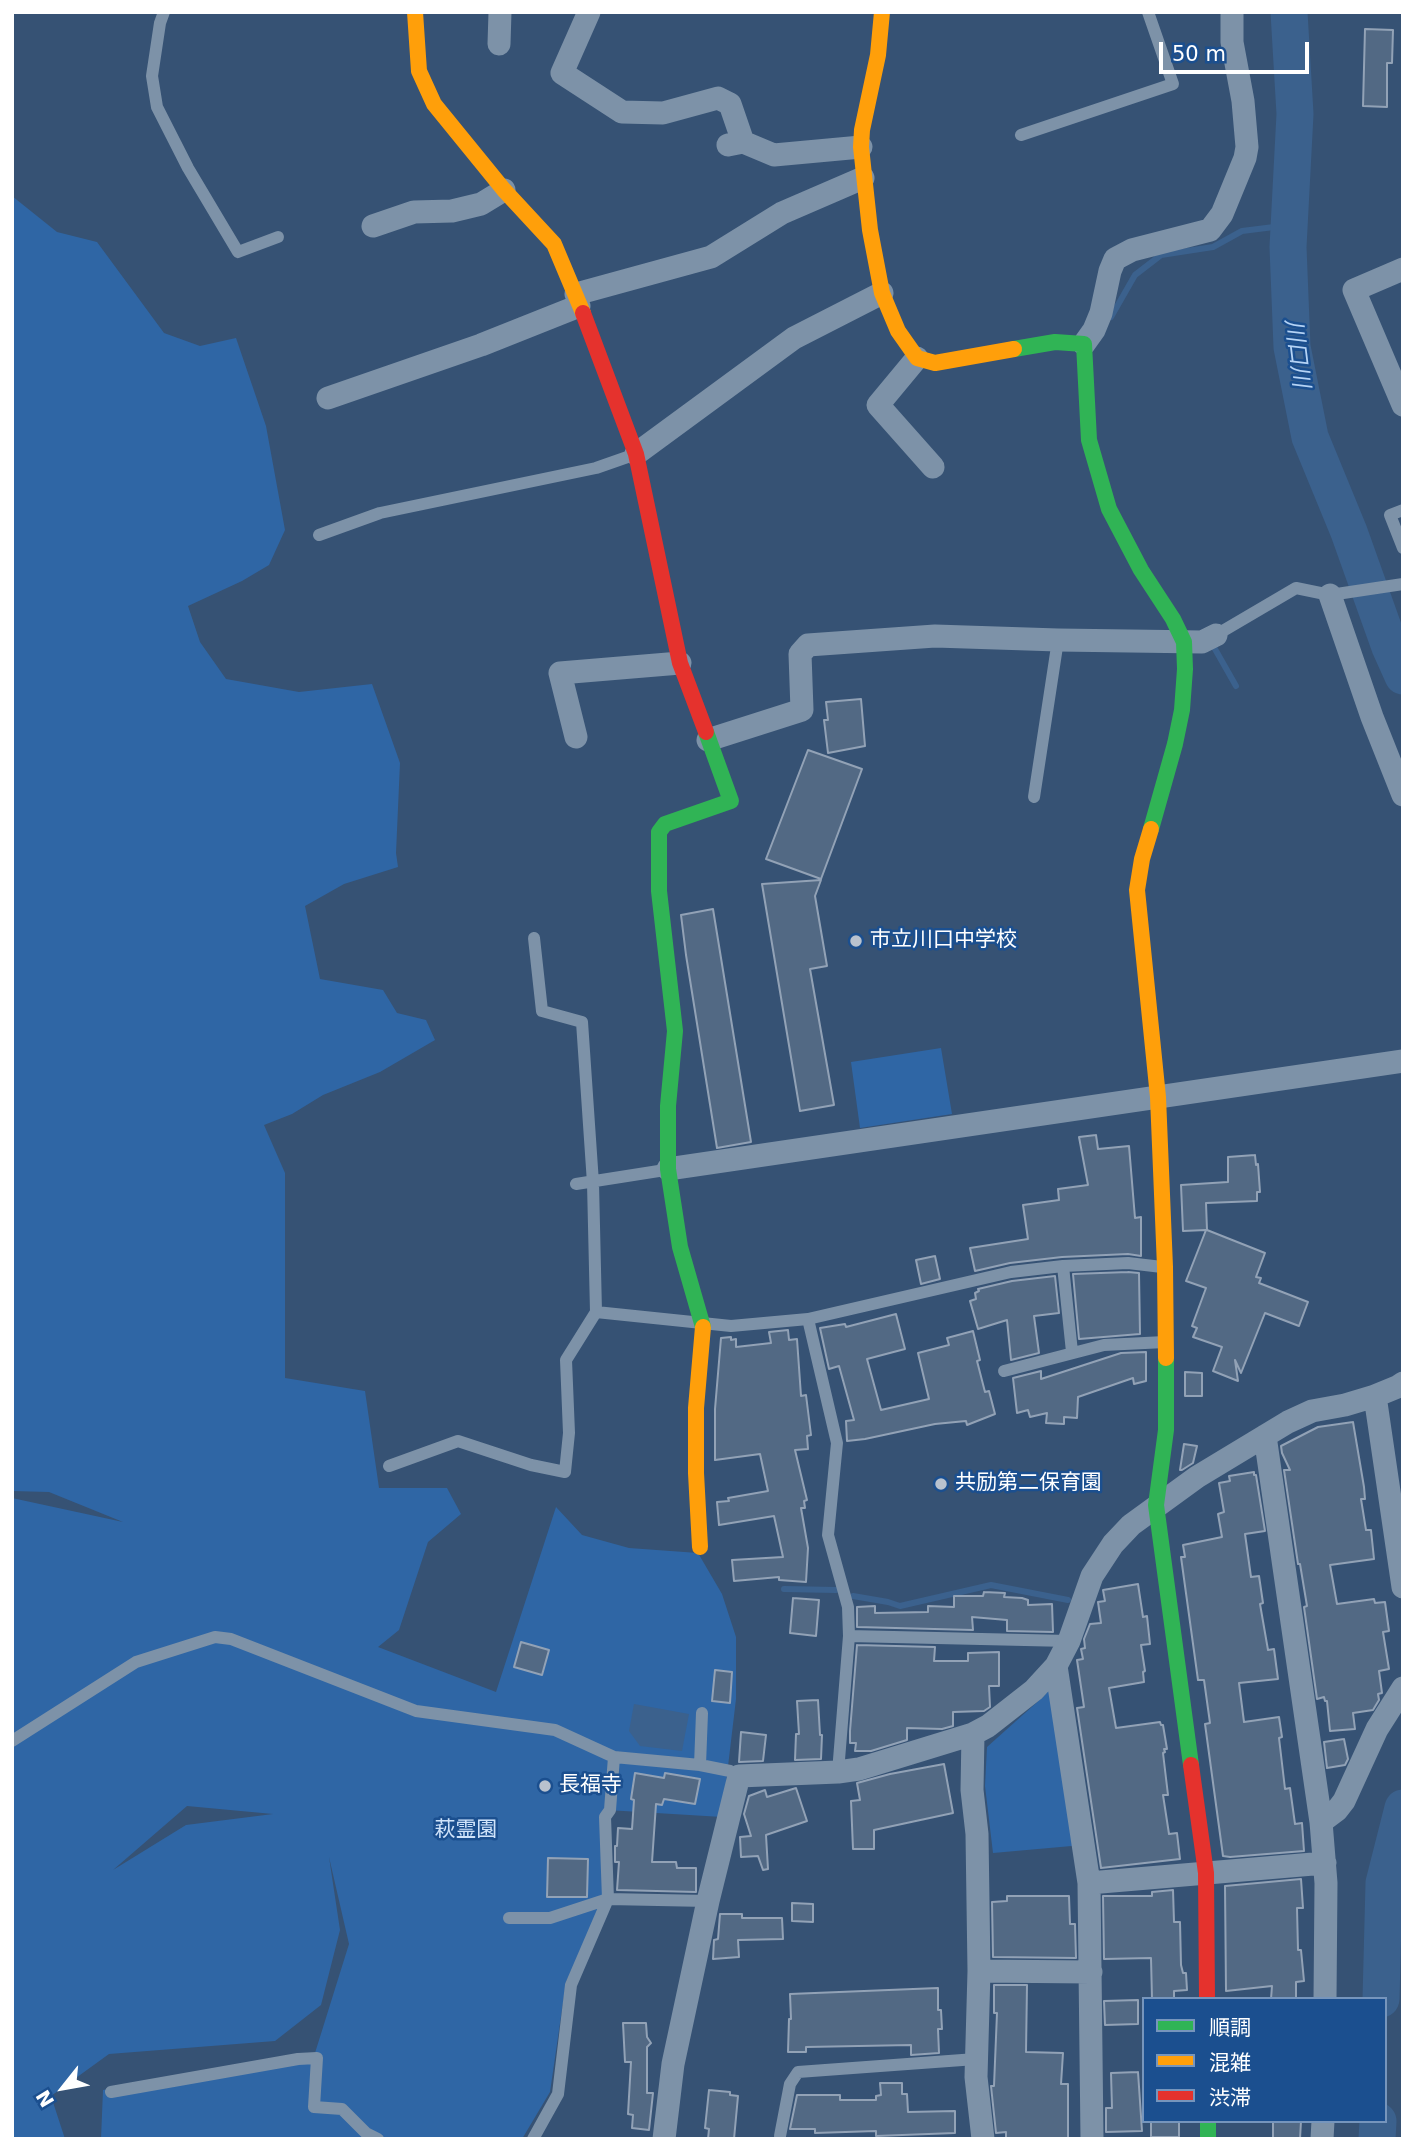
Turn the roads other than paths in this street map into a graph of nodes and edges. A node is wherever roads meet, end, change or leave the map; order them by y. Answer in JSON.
{"nodes":[{"id":1,"x":164,"y":12,"type":"edge"},
{"id":2,"x":415,"y":12,"type":"edge"},
{"id":3,"x":500,"y":12,"type":"edge"},
{"id":4,"x":589,"y":12,"type":"edge"},
{"id":5,"x":882,"y":12,"type":"edge"},
{"id":6,"x":1148,"y":12,"type":"edge"},
{"id":7,"x":1232,"y":12,"type":"edge"},
{"id":8,"x":499,"y":44,"type":"dead end"},
{"id":9,"x":1021,"y":135,"type":"dead end"},
{"id":10,"x":861,"y":146,"type":"junction"},
{"id":11,"x":863,"y":178,"type":"junction"},
{"id":12,"x":504,"y":190,"type":"junction"},
{"id":13,"x":373,"y":226,"type":"dead end"},
{"id":14,"x":278,"y":237,"type":"dead end"},
{"id":15,"x":1403,"y":269,"type":"edge"},
{"id":16,"x":882,"y":293,"type":"junction"},
{"id":17,"x":578,"y":300,"type":"junction"},
{"id":18,"x":1084,"y":344,"type":"junction"},
{"id":19,"x":917,"y":358,"type":"junction"},
{"id":20,"x":328,"y":398,"type":"dead end"},
{"id":21,"x":1403,"y":405,"type":"edge"},
{"id":22,"x":636,"y":454,"type":"junction"},
{"id":23,"x":933,"y":467,"type":"dead end"},
{"id":24,"x":1403,"y":510,"type":"edge"},
{"id":25,"x":318,"y":535,"type":"dead end"},
{"id":26,"x":1403,"y":548,"type":"edge"},
{"id":27,"x":1402,"y":584,"type":"edge"},
{"id":28,"x":1333,"y":594,"type":"junction"},
{"id":29,"x":1058,"y":640,"type":"junction"},
{"id":30,"x":1201,"y":640,"type":"junction"},
{"id":31,"x":680,"y":663,"type":"junction"},
{"id":32,"x":576,"y":737,"type":"dead end"},
{"id":33,"x":708,"y":740,"type":"junction"},
{"id":34,"x":1403,"y":795,"type":"edge"},
{"id":35,"x":1034,"y":797,"type":"dead end"},
{"id":36,"x":534,"y":939,"type":"dead end"},
{"id":37,"x":1403,"y":1062,"type":"edge"},
{"id":38,"x":1158,"y":1097,"type":"junction"},
{"id":39,"x":668,"y":1169,"type":"junction"},
{"id":40,"x":593,"y":1182,"type":"junction"},
{"id":41,"x":576,"y":1184,"type":"dead end"},
{"id":42,"x":1063,"y":1266,"type":"junction"},
{"id":43,"x":1165,"y":1267,"type":"junction"},
{"id":44,"x":596,"y":1312,"type":"junction"},
{"id":45,"x":808,"y":1319,"type":"junction"},
{"id":46,"x":703,"y":1324,"type":"junction"},
{"id":47,"x":1166,"y":1342,"type":"junction"},
{"id":48,"x":1072,"y":1352,"type":"junction"},
{"id":49,"x":1004,"y":1371,"type":"dead end"},
{"id":50,"x":1403,"y":1383,"type":"edge"},
{"id":51,"x":1375,"y":1396,"type":"junction"},
{"id":52,"x":1265,"y":1436,"type":"junction"},
{"id":53,"x":389,"y":1466,"type":"dead end"},
{"id":54,"x":1156,"y":1505,"type":"junction"},
{"id":55,"x":700,"y":1547,"type":"dead end"},
{"id":56,"x":1403,"y":1587,"type":"edge"},
{"id":57,"x":849,"y":1636,"type":"junction"},
{"id":58,"x":1069,"y":1641,"type":"junction"},
{"id":59,"x":1056,"y":1666,"type":"junction"},
{"id":60,"x":1403,"y":1688,"type":"edge"},
{"id":61,"x":702,"y":1713,"type":"dead end"},
{"id":62,"x":972,"y":1734,"type":"junction"},
{"id":63,"x":12,"y":1741,"type":"edge"},
{"id":64,"x":614,"y":1757,"type":"junction"},
{"id":65,"x":700,"y":1765,"type":"junction"},
{"id":66,"x":838,"y":1772,"type":"junction"},
{"id":67,"x":739,"y":1776,"type":"junction"},
{"id":68,"x":1321,"y":1822,"type":"junction"},
{"id":69,"x":1325,"y":1863,"type":"junction"},
{"id":70,"x":1206,"y":1873,"type":"junction"},
{"id":71,"x":1089,"y":1883,"type":"junction"},
{"id":72,"x":608,"y":1899,"type":"junction"},
{"id":73,"x":708,"y":1901,"type":"junction"},
{"id":74,"x":509,"y":1918,"type":"dead end"},
{"id":75,"x":979,"y":1971,"type":"junction"},
{"id":76,"x":1091,"y":1972,"type":"junction"},
{"id":77,"x":1207,"y":1997,"type":"edge"},
{"id":78,"x":1325,"y":1997,"type":"edge"},
{"id":79,"x":976,"y":2059,"type":"junction"},
{"id":80,"x":111,"y":2092,"type":"dead end"},
{"id":81,"x":780,"y":2136,"type":"dead end"},
{"id":82,"x":378,"y":2139,"type":"edge"},
{"id":83,"x":533,"y":2139,"type":"edge"},
{"id":84,"x":664,"y":2139,"type":"edge"},
{"id":85,"x":983,"y":2139,"type":"edge"},
{"id":86,"x":1092,"y":2139,"type":"edge"}],
"edges":[{"from":1,"to":14,"type":"lane"},
{"from":2,"to":12,"type":"street"},
{"from":3,"to":8,"type":"street"},
{"from":4,"to":10,"type":"street"},
{"from":5,"to":10,"type":"street"},
{"from":6,"to":9,"type":"lane"},
{"from":7,"to":18,"type":"street"},
{"from":10,"to":11,"type":"street"},
{"from":11,"to":16,"type":"street"},
{"from":11,"to":17,"type":"street"},
{"from":12,"to":13,"type":"street"},
{"from":12,"to":17,"type":"street"},
{"from":15,"to":21,"type":"street"},
{"from":16,"to":19,"type":"street"},
{"from":16,"to":22,"type":"street"},
{"from":17,"to":20,"type":"street"},
{"from":17,"to":22,"type":"street"},
{"from":18,"to":19,"type":"street"},
{"from":18,"to":30,"type":"street"},
{"from":19,"to":23,"type":"street"},
{"from":22,"to":25,"type":"lane"},
{"from":22,"to":31,"type":"street"},
{"from":24,"to":26,"type":"lane"},
{"from":27,"to":28,"type":"lane"},
{"from":28,"to":30,"type":"lane"},
{"from":28,"to":34,"type":"street"},
{"from":29,"to":30,"type":"street"},
{"from":29,"to":33,"type":"street"},
{"from":29,"to":35,"type":"lane"},
{"from":30,"to":38,"type":"street"},
{"from":31,"to":32,"type":"street"},
{"from":31,"to":33,"type":"street"},
{"from":33,"to":39,"type":"street"},
{"from":36,"to":40,"type":"lane"},
{"from":37,"to":38,"type":"street"},
{"from":38,"to":39,"type":"street"},
{"from":38,"to":43,"type":"street"},
{"from":39,"to":40,"type":"lane"},
{"from":39,"to":46,"type":"street"},
{"from":40,"to":41,"type":"lane"},
{"from":40,"to":44,"type":"lane"},
{"from":42,"to":43,"type":"lane"},
{"from":42,"to":45,"type":"lane"},
{"from":42,"to":48,"type":"lane"},
{"from":43,"to":47,"type":"street"},
{"from":44,"to":46,"type":"lane"},
{"from":44,"to":53,"type":"lane"},
{"from":45,"to":46,"type":"lane"},
{"from":45,"to":57,"type":"lane"},
{"from":46,"to":55,"type":"street"},
{"from":47,"to":48,"type":"lane"},
{"from":47,"to":54,"type":"street"},
{"from":48,"to":49,"type":"lane"},
{"from":50,"to":51,"type":"street"},
{"from":51,"to":52,"type":"street"},
{"from":51,"to":56,"type":"street"},
{"from":52,"to":54,"type":"street"},
{"from":52,"to":68,"type":"street"},
{"from":54,"to":58,"type":"street"},
{"from":54,"to":70,"type":"street"},
{"from":57,"to":58,"type":"lane"},
{"from":57,"to":66,"type":"lane"},
{"from":58,"to":59,"type":"street"},
{"from":59,"to":62,"type":"street"},
{"from":59,"to":71,"type":"street"},
{"from":60,"to":68,"type":"street"},
{"from":61,"to":65,"type":"lane"},
{"from":62,"to":66,"type":"street"},
{"from":62,"to":75,"type":"street"},
{"from":63,"to":64,"type":"lane"},
{"from":64,"to":65,"type":"lane"},
{"from":64,"to":72,"type":"lane"},
{"from":65,"to":67,"type":"lane"},
{"from":66,"to":67,"type":"street"},
{"from":67,"to":73,"type":"street"},
{"from":68,"to":69,"type":"street"},
{"from":69,"to":70,"type":"street"},
{"from":69,"to":78,"type":"street"},
{"from":70,"to":71,"type":"street"},
{"from":70,"to":77,"type":"street"},
{"from":71,"to":76,"type":"street"},
{"from":72,"to":73,"type":"lane"},
{"from":72,"to":74,"type":"lane"},
{"from":72,"to":83,"type":"lane"},
{"from":73,"to":84,"type":"street"},
{"from":75,"to":76,"type":"street"},
{"from":75,"to":79,"type":"street"},
{"from":76,"to":86,"type":"street"},
{"from":79,"to":81,"type":"lane"},
{"from":79,"to":85,"type":"street"},
{"from":80,"to":82,"type":"lane"}]}
